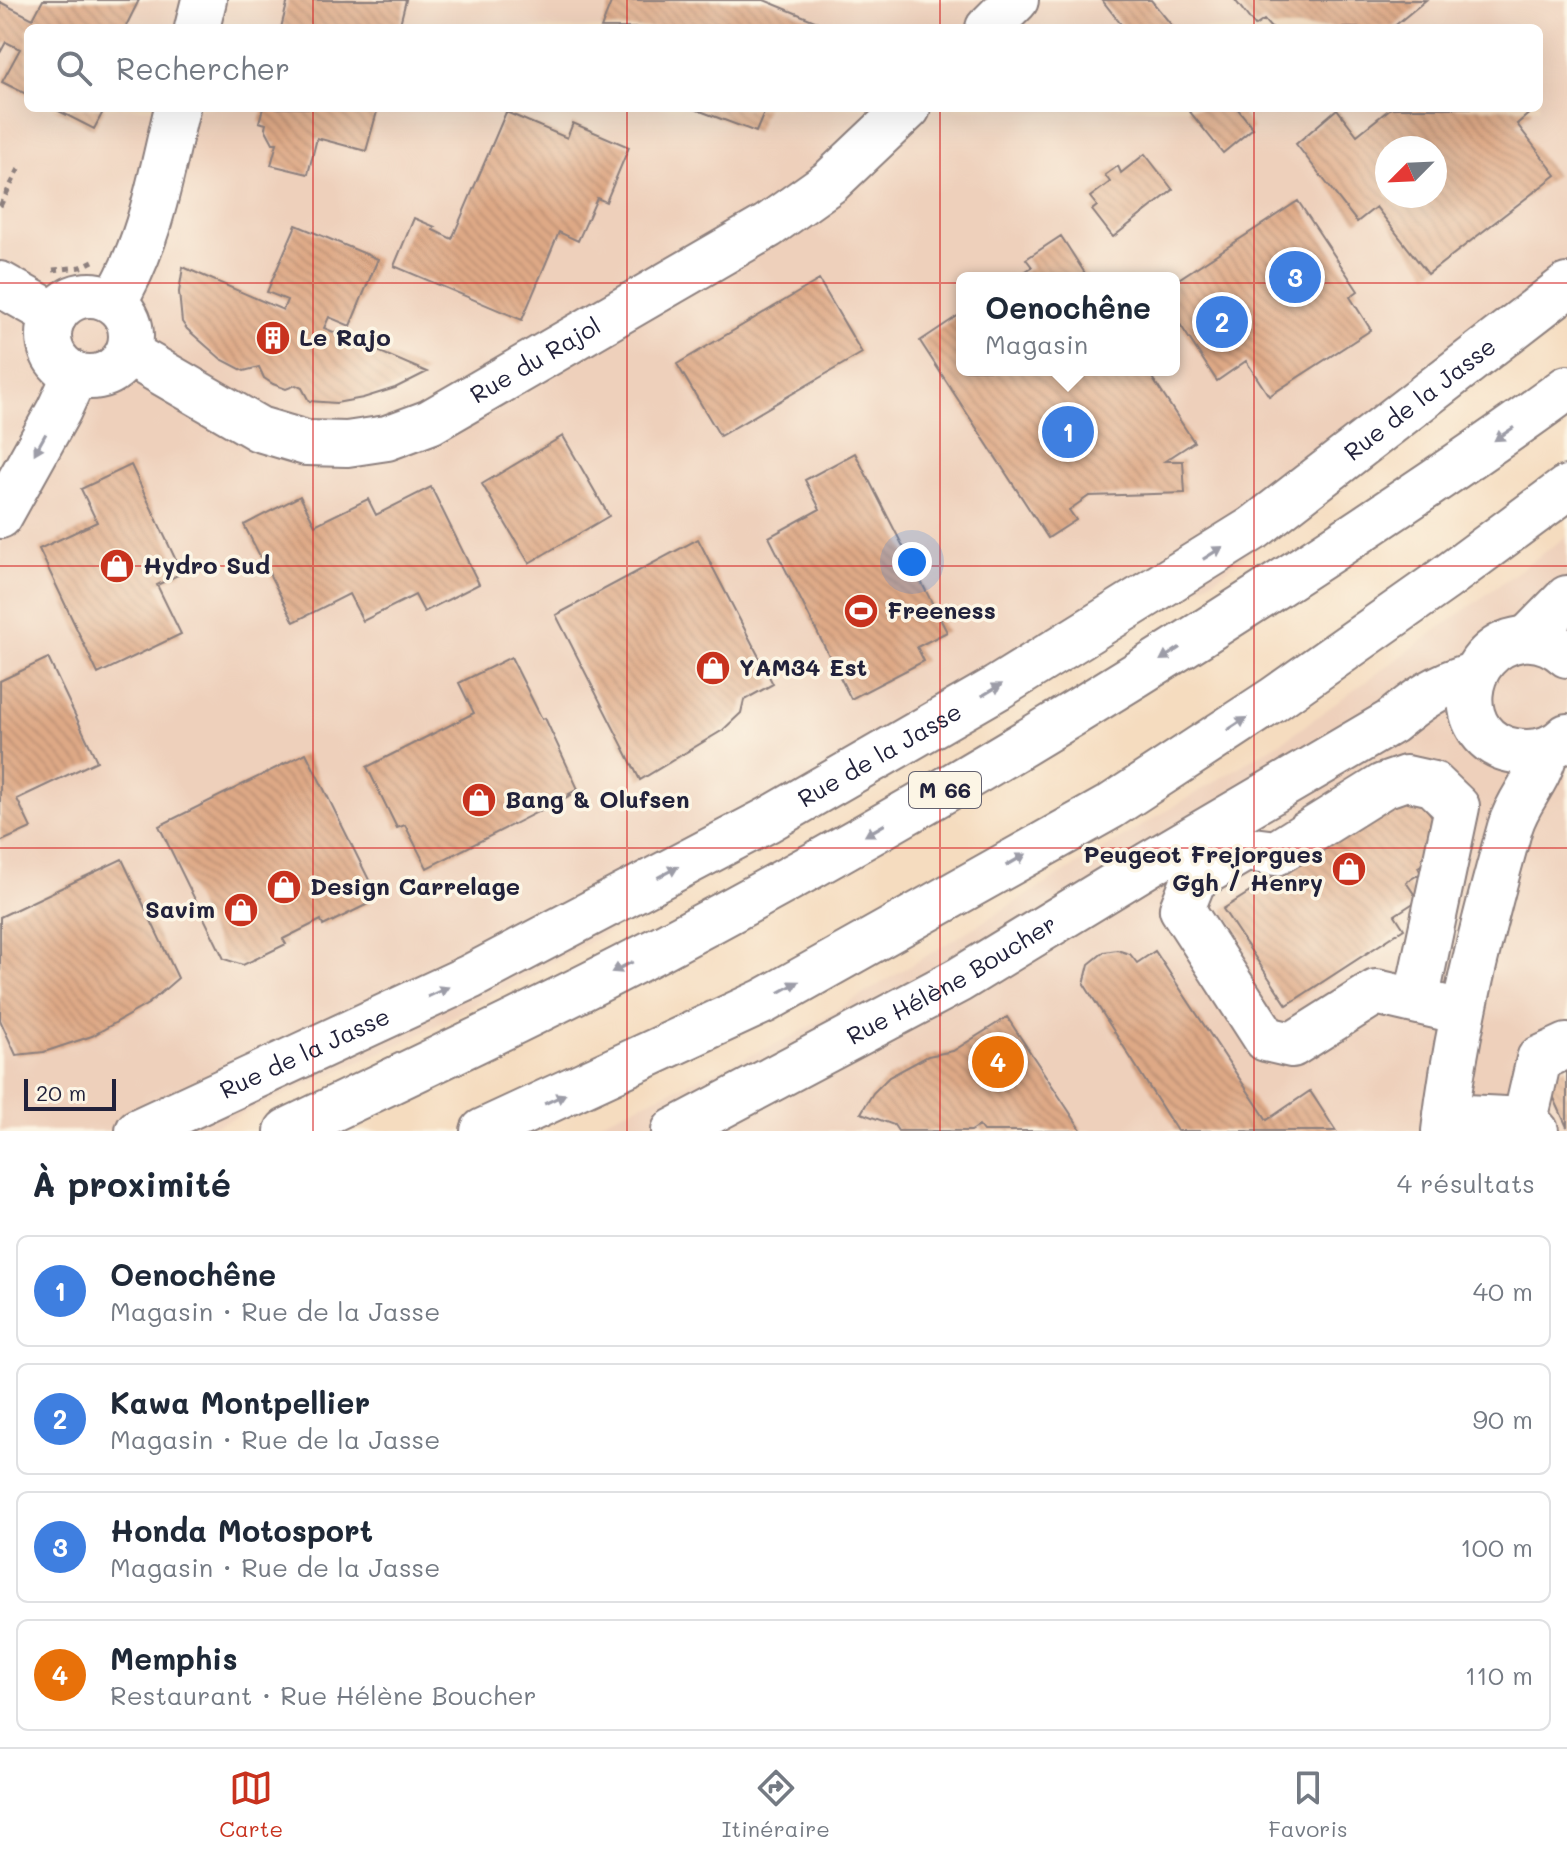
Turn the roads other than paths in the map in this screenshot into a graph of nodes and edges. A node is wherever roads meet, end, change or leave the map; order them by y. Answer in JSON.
{"nodes":[{"id":1,"x":204,"y":0,"type":"edge"},
{"id":2,"x":1016,"y":0,"type":"edge"},
{"id":3,"x":198,"y":24,"type":"edge"},
{"id":4,"x":992,"y":24,"type":"edge"},
{"id":5,"x":176,"y":112,"type":"edge"},
{"id":6,"x":904,"y":112,"type":"edge"},
{"id":7,"x":1567,"y":286,"type":"edge"},
{"id":8,"x":7,"y":288,"type":"edge"},
{"id":9,"x":114,"y":302,"type":"junction"},
{"id":10,"x":55,"y":315,"type":"junction"},
{"id":11,"x":128,"y":353,"type":"junction"},
{"id":12,"x":75,"y":375,"type":"junction"},
{"id":13,"x":1567,"y":388,"type":"edge"},
{"id":14,"x":1567,"y":488,"type":"edge"},
{"id":15,"x":0,"y":516,"type":"edge"},
{"id":16,"x":1567,"y":598,"type":"edge"},
{"id":17,"x":1528,"y":638,"type":"junction"},
{"id":18,"x":1567,"y":655,"type":"edge"},
{"id":19,"x":1473,"y":675,"type":"junction"},
{"id":20,"x":1391,"y":722,"type":"junction"},
{"id":21,"x":1485,"y":733,"type":"junction"},
{"id":22,"x":1561,"y":742,"type":"edge"},
{"id":23,"x":1511,"y":821,"type":"junction"},
{"id":24,"x":1416,"y":1001,"type":"junction"},
{"id":25,"x":1462,"y":1012,"type":"junction"},
{"id":26,"x":1567,"y":1046,"type":"edge"},
{"id":27,"x":1445,"y":1123,"type":"edge"},
{"id":28,"x":1531,"y":1126,"type":"edge"},
{"id":29,"x":138,"y":1131,"type":"edge"},
{"id":30,"x":287,"y":1131,"type":"edge"},
{"id":31,"x":483,"y":1131,"type":"edge"},
{"id":32,"x":674,"y":1131,"type":"edge"}],
"edges":[{"from":1,"to":3,"type":"main road"},
{"from":2,"to":4,"type":"main road"},
{"from":5,"to":9,"type":"main road"},
{"from":6,"to":11,"type":"main road","name":"Rue du Rajol"},
{"from":29,"to":7,"type":"main road","name":"Rue de la Jasse","one_way":true},
{"from":8,"to":10,"type":"main road"},
{"from":9,"to":10,"type":"main road"},
{"from":9,"to":11,"type":"main road"},
{"from":10,"to":12,"type":"main road"},
{"from":11,"to":12,"type":"main road"},
{"from":12,"to":15,"type":"main road","one_way":true},
{"from":13,"to":30,"type":"main road","number":"M 66","one_way":true},
{"from":31,"to":14,"type":"main road","one_way":true},
{"from":16,"to":17,"type":"main road"},
{"from":17,"to":18,"type":"main road"},
{"from":17,"to":19,"type":"main road"},
{"from":19,"to":20,"type":"main road","name":"Rue Hélène Boucher"},
{"from":19,"to":21,"type":"main road"},
{"from":20,"to":21,"type":"main road","name":"Rue Hélène Boucher"},
{"from":20,"to":32,"type":"main road","name":"Rue Hélène Boucher"},
{"from":21,"to":22,"type":"main road","name":"Rue Hélène Boucher"},
{"from":21,"to":23,"type":"main road"},
{"from":22,"to":23,"type":"main road"},
{"from":23,"to":25,"type":"main road"},
{"from":24,"to":24,"type":"main road"},
{"from":24,"to":25,"type":"main road"},
{"from":25,"to":27,"type":"main road"},
{"from":26,"to":28,"type":"main road"},
{"from":27,"to":28,"type":"main road"}]}
